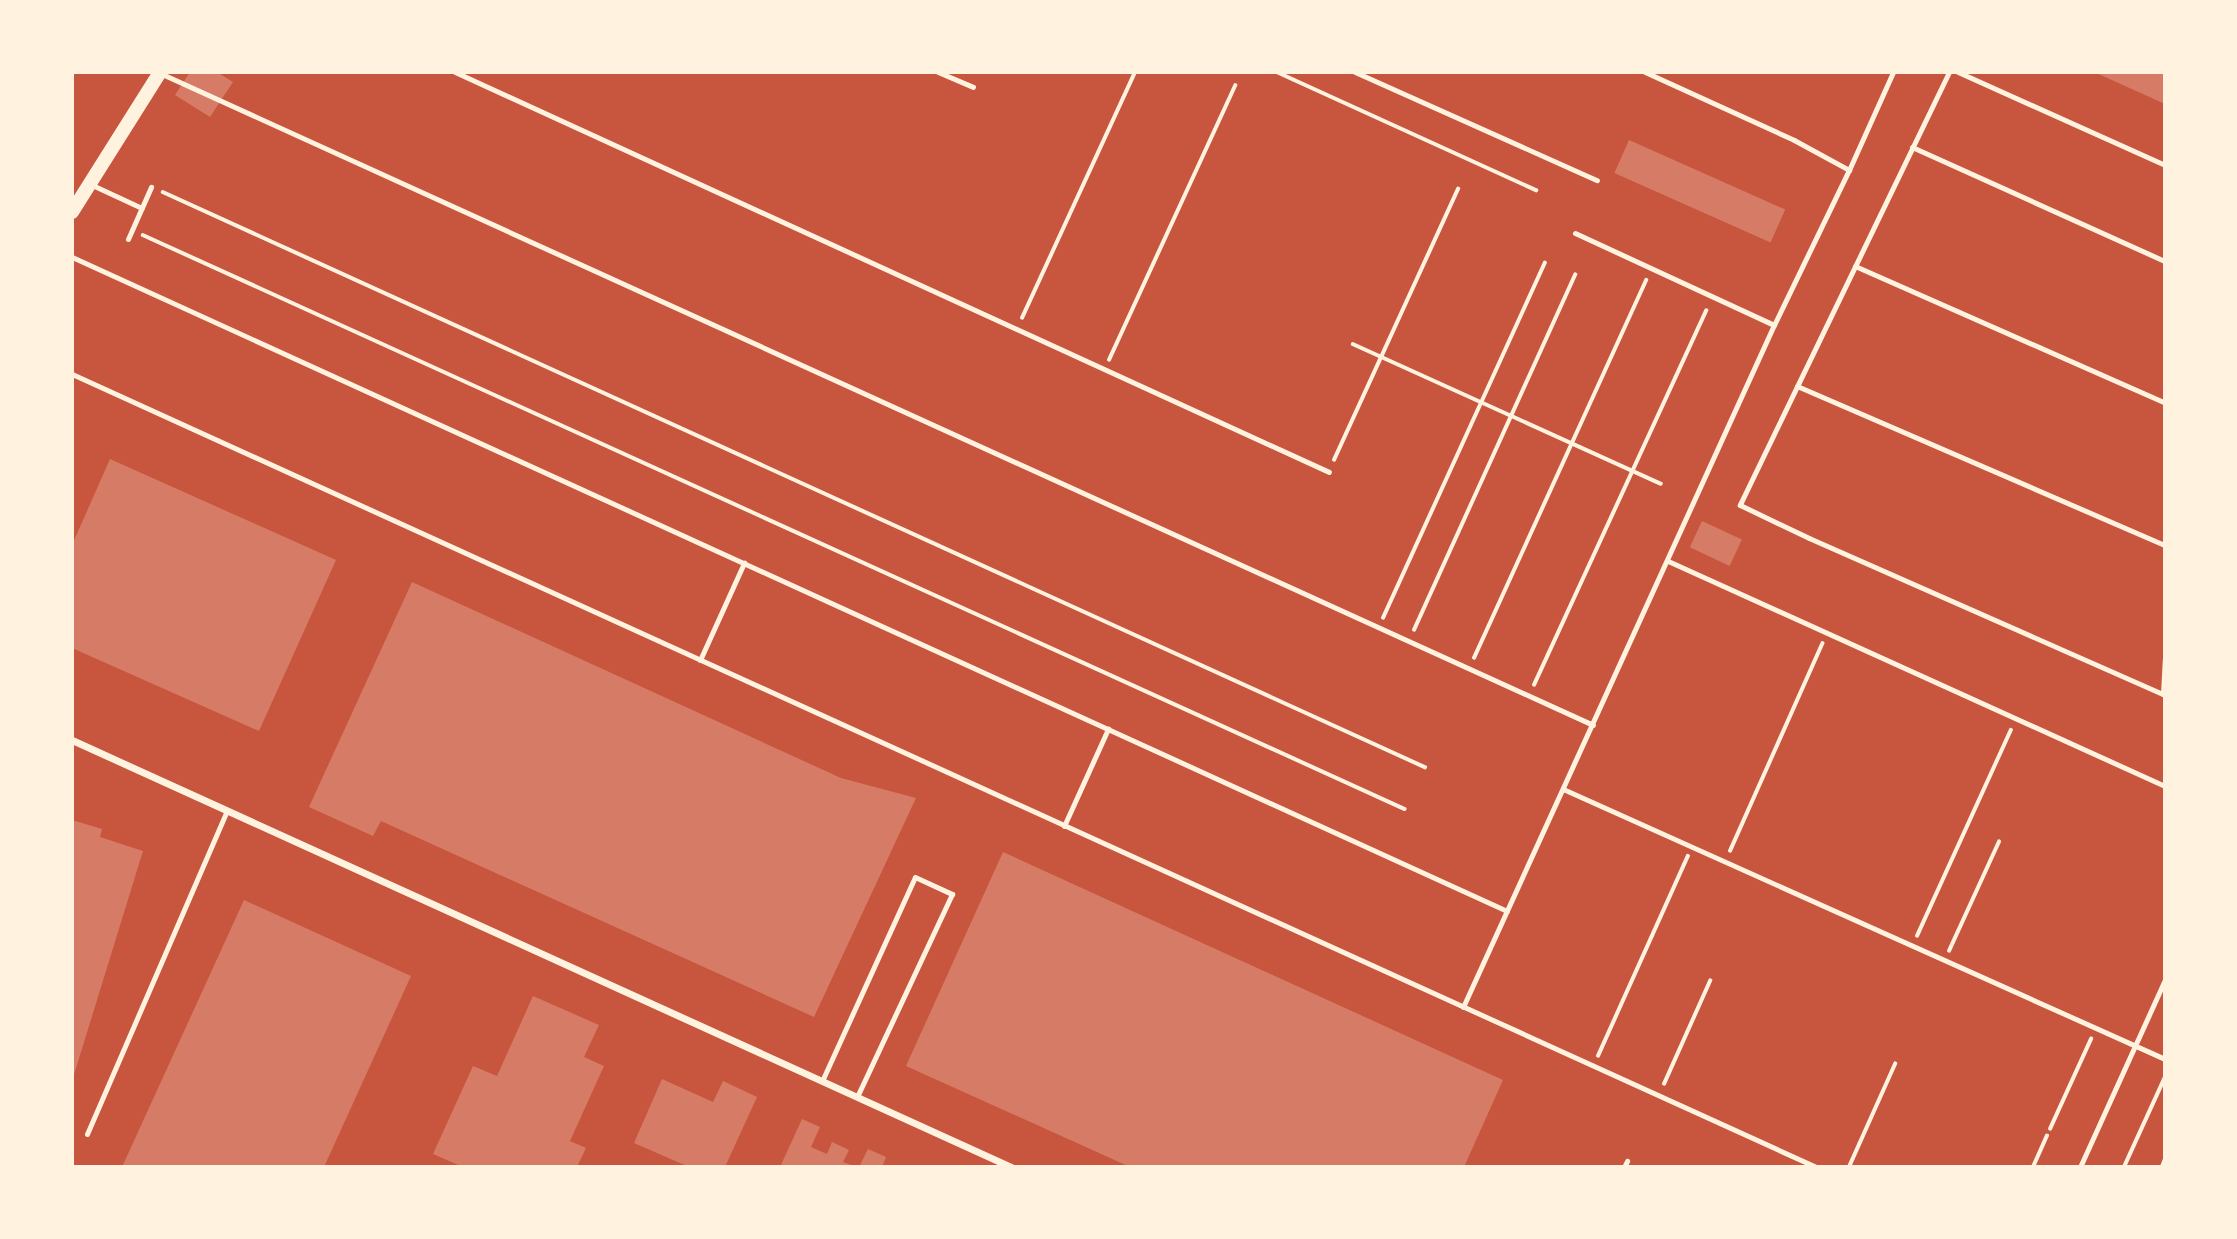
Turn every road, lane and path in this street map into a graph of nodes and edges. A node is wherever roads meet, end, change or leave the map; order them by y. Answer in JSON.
{"nodes":[{"id":1,"x":160,"y":72,"type":"edge"},
{"id":2,"x":455,"y":72,"type":"edge"},
{"id":3,"x":938,"y":72,"type":"edge"},
{"id":4,"x":1135,"y":72,"type":"edge"},
{"id":5,"x":1277,"y":72,"type":"edge"},
{"id":6,"x":1355,"y":72,"type":"edge"},
{"id":7,"x":1644,"y":72,"type":"edge"},
{"id":8,"x":1893,"y":72,"type":"edge"},
{"id":9,"x":1949,"y":72,"type":"edge"},
{"id":10,"x":1958,"y":72,"type":"edge"},
{"id":11,"x":1235,"y":86,"type":"dead end"},
{"id":12,"x":973,"y":87,"type":"dead end"},
{"id":13,"x":1912,"y":147,"type":"junction"},
{"id":14,"x":2165,"y":165,"type":"edge"},
{"id":15,"x":1849,"y":170,"type":"junction"},
{"id":16,"x":1597,"y":180,"type":"dead end"},
{"id":17,"x":89,"y":184,"type":"junction"},
{"id":18,"x":151,"y":187,"type":"joint"},
{"id":19,"x":1458,"y":189,"type":"dead end"},
{"id":20,"x":1536,"y":190,"type":"dead end"},
{"id":21,"x":142,"y":208,"type":"junction"},
{"id":22,"x":72,"y":212,"type":"edge"},
{"id":23,"x":132,"y":230,"type":"junction"},
{"id":24,"x":1575,"y":233,"type":"dead end"},
{"id":25,"x":128,"y":239,"type":"dead end"},
{"id":26,"x":72,"y":257,"type":"edge"},
{"id":27,"x":2165,"y":261,"type":"edge"},
{"id":28,"x":1545,"y":263,"type":"dead end"},
{"id":29,"x":1855,"y":266,"type":"junction"},
{"id":30,"x":1651,"y":268,"type":"junction"},
{"id":31,"x":1575,"y":275,"type":"dead end"},
{"id":32,"x":1706,"y":310,"type":"dead end"},
{"id":33,"x":1774,"y":325,"type":"junction"},
{"id":34,"x":1016,"y":328,"type":"junction"},
{"id":35,"x":1353,"y":344,"type":"dead end"},
{"id":36,"x":1381,"y":356,"type":"junction"},
{"id":37,"x":1105,"y":370,"type":"junction"},
{"id":38,"x":72,"y":374,"type":"edge"},
{"id":39,"x":1797,"y":386,"type":"junction"},
{"id":40,"x":1482,"y":401,"type":"junction"},
{"id":41,"x":2165,"y":403,"type":"edge"},
{"id":42,"x":1511,"y":415,"type":"junction"},
{"id":43,"x":1572,"y":443,"type":"junction"},
{"id":44,"x":1633,"y":471,"type":"junction"},
{"id":45,"x":1329,"y":472,"type":"joint"},
{"id":46,"x":1661,"y":484,"type":"dead end"},
{"id":47,"x":2165,"y":545,"type":"edge"},
{"id":48,"x":1668,"y":561,"type":"junction"},
{"id":49,"x":744,"y":563,"type":"junction"},
{"id":50,"x":1378,"y":628,"type":"junction"},
{"id":51,"x":1829,"y":634,"type":"junction"},
{"id":52,"x":1409,"y":641,"type":"junction"},
{"id":53,"x":2165,"y":659,"type":"edge"},
{"id":54,"x":700,"y":660,"type":"junction"},
{"id":55,"x":1469,"y":669,"type":"junction"},
{"id":56,"x":2164,"y":695,"type":"edge"},
{"id":57,"x":1529,"y":696,"type":"junction"},
{"id":58,"x":2016,"y":719,"type":"junction"},
{"id":59,"x":1593,"y":725,"type":"junction"},
{"id":60,"x":1108,"y":729,"type":"junction"},
{"id":61,"x":72,"y":740,"type":"edge"},
{"id":62,"x":1425,"y":767,"type":"dead end"},
{"id":63,"x":2165,"y":786,"type":"edge"},
{"id":64,"x":1563,"y":789,"type":"junction"},
{"id":65,"x":1405,"y":809,"type":"dead end"},
{"id":66,"x":227,"y":810,"type":"junction"},
{"id":67,"x":1064,"y":826,"type":"junction"},
{"id":68,"x":1999,"y":842,"type":"dead end"},
{"id":69,"x":1693,"y":844,"type":"junction"},
{"id":70,"x":1727,"y":860,"type":"junction"},
{"id":71,"x":1507,"y":911,"type":"junction"},
{"id":72,"x":1914,"y":945,"type":"junction"},
{"id":73,"x":1943,"y":957,"type":"junction"},
{"id":74,"x":2165,"y":980,"type":"edge"},
{"id":75,"x":1710,"y":981,"type":"dead end"},
{"id":76,"x":1463,"y":1007,"type":"junction"},
{"id":77,"x":2096,"y":1027,"type":"junction"},
{"id":78,"x":2135,"y":1045,"type":"junction"},
{"id":79,"x":2165,"y":1059,"type":"edge"},
{"id":80,"x":1895,"y":1064,"type":"dead end"},
{"id":81,"x":1594,"y":1066,"type":"junction"},
{"id":82,"x":2165,"y":1077,"type":"edge"},
{"id":83,"x":822,"y":1082,"type":"junction"},
{"id":84,"x":1659,"y":1096,"type":"junction"},
{"id":85,"x":857,"y":1097,"type":"junction"},
{"id":86,"x":2050,"y":1129,"type":"dead end"},
{"id":87,"x":87,"y":1134,"type":"dead end"},
{"id":88,"x":2047,"y":1136,"type":"dead end"},
{"id":89,"x":2165,"y":1159,"type":"edge"},
{"id":90,"x":1011,"y":1167,"type":"edge"},
{"id":91,"x":1816,"y":1167,"type":"edge"},
{"id":92,"x":1849,"y":1167,"type":"edge"},
{"id":93,"x":2033,"y":1167,"type":"edge"},
{"id":94,"x":2080,"y":1167,"type":"edge"},
{"id":95,"x":2124,"y":1167,"type":"edge"},
{"id":96,"x":2162,"y":1167,"type":"edge"}],
"edges":[{"from":1,"to":17,"type":"main road"},
{"from":1,"to":50,"type":"lane"},
{"from":2,"to":34,"type":"lane"},
{"from":3,"to":12,"type":"lane"},
{"from":4,"to":34,"type":"path"},
{"from":5,"to":20,"type":"path"},
{"from":6,"to":16,"type":"lane"},
{"from":7,"to":15,"type":"lane"},
{"from":8,"to":15,"type":"lane"},
{"from":9,"to":13,"type":"lane"},
{"from":10,"to":14,"type":"lane"},
{"from":11,"to":37,"type":"path"},
{"from":13,"to":27,"type":"lane"},
{"from":13,"to":29,"type":"lane"},
{"from":15,"to":33,"type":"lane"},
{"from":17,"to":21,"type":"lane"},
{"from":17,"to":22,"type":"main road"},
{"from":18,"to":21,"type":"lane"},
{"from":18,"to":62,"type":"path"},
{"from":19,"to":36,"type":"path"},
{"from":21,"to":23,"type":"lane"},
{"from":23,"to":25,"type":"lane"},
{"from":23,"to":65,"type":"path"},
{"from":24,"to":30,"type":"lane"},
{"from":26,"to":49,"type":"lane"},
{"from":28,"to":40,"type":"path"},
{"from":29,"to":39,"type":"lane"},
{"from":29,"to":41,"type":"lane"},
{"from":30,"to":33,"type":"lane"},
{"from":30,"to":43,"type":"path"},
{"from":31,"to":42,"type":"path"},
{"from":32,"to":44,"type":"path"},
{"from":33,"to":48,"type":"lane"},
{"from":34,"to":37,"type":"lane"},
{"from":35,"to":36,"type":"path"},
{"from":36,"to":40,"type":"path"},
{"from":36,"to":45,"type":"path"},
{"from":37,"to":45,"type":"lane"},
{"from":38,"to":54,"type":"lane"},
{"from":39,"to":47,"type":"lane"},
{"from":39,"to":56,"type":"lane"},
{"from":40,"to":42,"type":"path"},
{"from":40,"to":50,"type":"path"},
{"from":42,"to":43,"type":"path"},
{"from":42,"to":52,"type":"path"},
{"from":43,"to":44,"type":"path"},
{"from":43,"to":55,"type":"path"},
{"from":44,"to":46,"type":"path"},
{"from":44,"to":57,"type":"path"},
{"from":48,"to":51,"type":"lane"},
{"from":48,"to":59,"type":"lane"},
{"from":49,"to":54,"type":"lane"},
{"from":49,"to":60,"type":"lane"},
{"from":50,"to":52,"type":"lane"},
{"from":51,"to":58,"type":"lane"},
{"from":51,"to":70,"type":"path"},
{"from":52,"to":55,"type":"lane"},
{"from":53,"to":56,"type":"lane"},
{"from":54,"to":67,"type":"lane"},
{"from":55,"to":57,"type":"lane"},
{"from":57,"to":59,"type":"lane"},
{"from":58,"to":63,"type":"lane"},
{"from":58,"to":72,"type":"path"},
{"from":59,"to":64,"type":"lane"},
{"from":60,"to":67,"type":"lane"},
{"from":60,"to":71,"type":"lane"},
{"from":61,"to":66,"type":"street"},
{"from":64,"to":69,"type":"lane"},
{"from":64,"to":71,"type":"lane"},
{"from":66,"to":83,"type":"street"},
{"from":66,"to":87,"type":"lane"},
{"from":67,"to":76,"type":"lane"},
{"from":68,"to":73,"type":"path"},
{"from":69,"to":70,"type":"lane"},
{"from":69,"to":81,"type":"path"},
{"from":70,"to":72,"type":"lane"},
{"from":71,"to":76,"type":"lane"},
{"from":72,"to":73,"type":"lane"},
{"from":73,"to":77,"type":"lane"},
{"from":74,"to":78,"type":"lane"},
{"from":75,"to":84,"type":"path"},
{"from":76,"to":81,"type":"lane"},
{"from":77,"to":78,"type":"lane"},
{"from":77,"to":86,"type":"path"},
{"from":78,"to":79,"type":"lane"},
{"from":78,"to":94,"type":"lane"},
{"from":80,"to":92,"type":"path"},
{"from":81,"to":84,"type":"lane"},
{"from":82,"to":95,"type":"path"},
{"from":83,"to":85,"type":"street"},
{"from":83,"to":85,"type":"lane"},
{"from":84,"to":91,"type":"lane"},
{"from":85,"to":90,"type":"street"},
{"from":88,"to":93,"type":"path"},
{"from":89,"to":96,"type":"path"}]}
